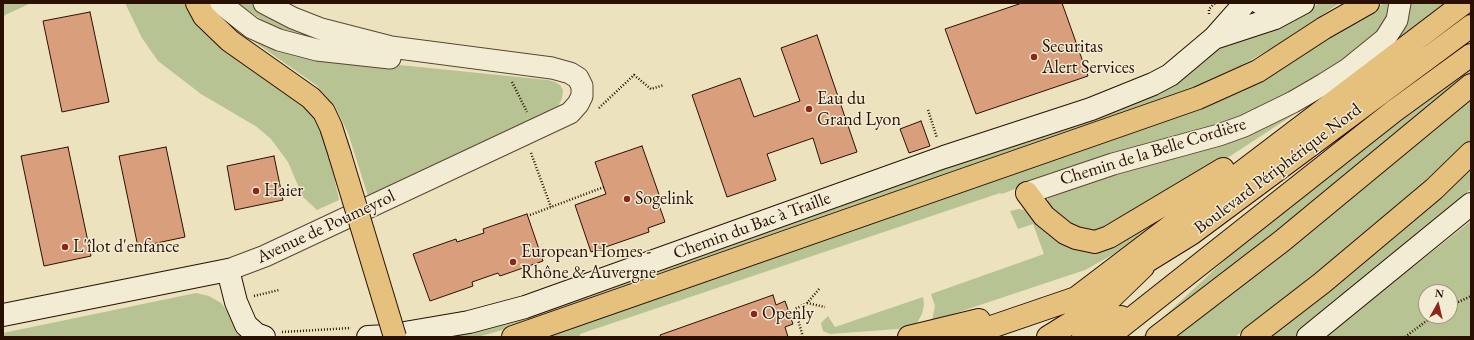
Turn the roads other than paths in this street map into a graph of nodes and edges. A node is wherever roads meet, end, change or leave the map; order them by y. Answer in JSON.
{"nodes":[{"id":1,"x":197,"y":3,"type":"edge"},
{"id":2,"x":220,"y":3,"type":"edge"},
{"id":3,"x":264,"y":3,"type":"edge"},
{"id":4,"x":1260,"y":3,"type":"edge"},
{"id":5,"x":1368,"y":3,"type":"edge"},
{"id":6,"x":1464,"y":3,"type":"edge"},
{"id":7,"x":1300,"y":5,"type":"edge"},
{"id":8,"x":1399,"y":7,"type":"edge"},
{"id":9,"x":1236,"y":9,"type":"edge"},
{"id":10,"x":1471,"y":26,"type":"edge"},
{"id":11,"x":1471,"y":55,"type":"edge"},
{"id":12,"x":552,"y":68,"type":"junction"},
{"id":13,"x":1471,"y":85,"type":"edge"},
{"id":14,"x":1130,"y":93,"type":"junction"},
{"id":15,"x":1308,"y":121,"type":"junction"},
{"id":16,"x":1471,"y":153,"type":"edge"},
{"id":17,"x":340,"y":155,"type":"junction"},
{"id":18,"x":1027,"y":193,"type":"joint"},
{"id":19,"x":1471,"y":204,"type":"edge"},
{"id":20,"x":1150,"y":260,"type":"junction"},
{"id":21,"x":228,"y":270,"type":"junction"},
{"id":22,"x":1076,"y":298,"type":"junction"},
{"id":23,"x":1151,"y":302,"type":"junction"},
{"id":24,"x":3,"y":315,"type":"edge"},
{"id":25,"x":360,"y":332,"type":"edge"},
{"id":26,"x":272,"y":334,"type":"edge"},
{"id":27,"x":379,"y":337,"type":"edge"},
{"id":28,"x":394,"y":337,"type":"edge"},
{"id":29,"x":513,"y":337,"type":"edge"},
{"id":30,"x":909,"y":337,"type":"edge"},
{"id":31,"x":938,"y":337,"type":"edge"},
{"id":32,"x":962,"y":337,"type":"edge"},
{"id":33,"x":977,"y":337,"type":"edge"},
{"id":34,"x":991,"y":337,"type":"edge"},
{"id":35,"x":1001,"y":337,"type":"edge"},
{"id":36,"x":1048,"y":337,"type":"edge"},
{"id":37,"x":1083,"y":337,"type":"edge"},
{"id":38,"x":1091,"y":337,"type":"edge"},
{"id":39,"x":1096,"y":337,"type":"edge"},
{"id":40,"x":1101,"y":337,"type":"edge"},
{"id":41,"x":1108,"y":337,"type":"edge"},
{"id":42,"x":1113,"y":337,"type":"edge"},
{"id":43,"x":1117,"y":337,"type":"edge"},
{"id":44,"x":1157,"y":337,"type":"edge"},
{"id":45,"x":1252,"y":337,"type":"edge"},
{"id":46,"x":1308,"y":337,"type":"edge"}],
"edges":[{"from":1,"to":17,"type":"highway"},
{"from":2,"to":12,"type":"street","name":"Avenue de Poumeyrol"},
{"from":3,"to":12,"type":"street","name":"Avenue de Poumeyrol"},
{"from":4,"to":7,"type":"main road"},
{"from":5,"to":29,"type":"highway"},
{"from":6,"to":15,"type":"highway"},
{"from":7,"to":9,"type":"main road"},
{"from":8,"to":18,"type":"street","name":"Chemin de la Belle Cordière"},
{"from":9,"to":14,"type":"main road","name":"Chemin du Bac à Traille"},
{"from":9,"to":14,"type":"main road","name":"Chemin du Bac à Traille"},
{"from":10,"to":20,"type":"highway","name":"Boulevard Périphérique Nord"},
{"from":11,"to":23,"type":"highway","name":"Boulevard Périphérique Nord"},
{"from":12,"to":21,"type":"street","name":"Avenue de Poumeyrol"},
{"from":13,"to":44,"type":"highway"},
{"from":14,"to":25,"type":"main road","name":"Chemin du Bac à Traille"},
{"from":15,"to":18,"type":"highway"},
{"from":15,"to":22,"type":"highway"},
{"from":16,"to":45,"type":"highway"},
{"from":17,"to":27,"type":"highway","bridge":true},
{"from":17,"to":28,"type":"highway","bridge":true},
{"from":19,"to":46,"type":"main road"},
{"from":20,"to":22,"type":"highway","name":"Boulevard Périphérique Nord"},
{"from":20,"to":36,"type":"highway"},
{"from":21,"to":24,"type":"main road","name":"Avenue de Poumeyrol"},
{"from":21,"to":26,"type":"main road"},
{"from":22,"to":30,"type":"highway","name":"Boulevard Périphérique Nord"},
{"from":22,"to":31,"type":"highway","name":"Boulevard Périphérique Nord"},
{"from":22,"to":32,"type":"highway"},
{"from":22,"to":33,"type":"highway","name":"Boulevard Périphérique Nord"},
{"from":22,"to":34,"type":"highway","name":"Boulevard Périphérique Nord"},
{"from":22,"to":35,"type":"highway","name":"Boulevard Périphérique Nord"},
{"from":23,"to":37,"type":"highway"},
{"from":23,"to":38,"type":"highway"},
{"from":23,"to":39,"type":"highway"},
{"from":23,"to":40,"type":"highway"},
{"from":23,"to":41,"type":"highway"},
{"from":23,"to":42,"type":"highway"},
{"from":23,"to":43,"type":"highway"}]}
